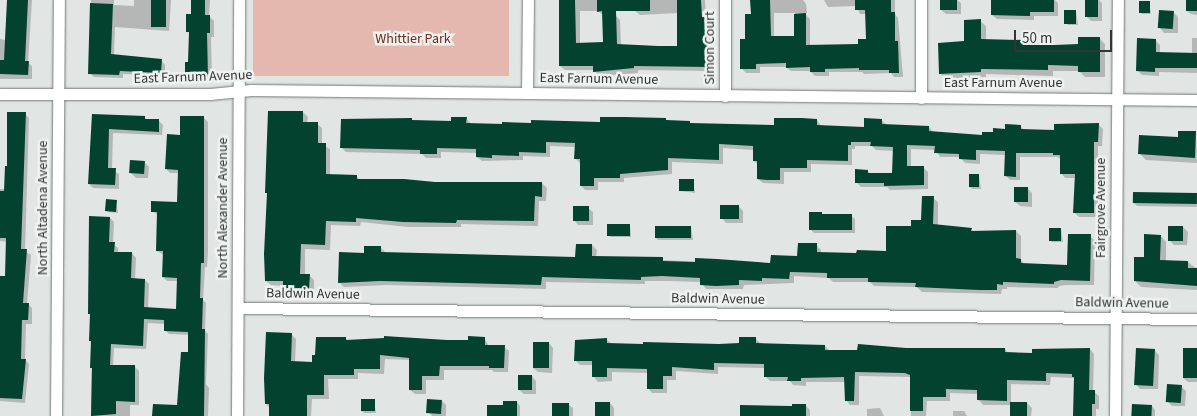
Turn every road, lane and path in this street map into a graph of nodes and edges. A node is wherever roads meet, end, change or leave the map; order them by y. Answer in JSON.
{"nodes":[{"id":1,"x":59,"y":0,"type":"edge"},
{"id":2,"x":239,"y":0,"type":"edge"},
{"id":3,"x":528,"y":0,"type":"edge"},
{"id":4,"x":725,"y":0,"type":"edge"},
{"id":5,"x":921,"y":0,"type":"edge"},
{"id":6,"x":1118,"y":0,"type":"edge"},
{"id":7,"x":238,"y":91,"type":"junction"},
{"id":8,"x":528,"y":93,"type":"junction"},
{"id":9,"x":0,"y":94,"type":"edge"},
{"id":10,"x":58,"y":94,"type":"junction"},
{"id":11,"x":724,"y":96,"type":"junction"},
{"id":12,"x":921,"y":98,"type":"junction"},
{"id":13,"x":1117,"y":99,"type":"junction"},
{"id":14,"x":1197,"y":100,"type":"edge"},
{"id":15,"x":238,"y":308,"type":"junction"},
{"id":16,"x":1115,"y":318,"type":"junction"},
{"id":17,"x":1197,"y":319,"type":"edge"},
{"id":18,"x":56,"y":416,"type":"edge"},
{"id":19,"x":237,"y":416,"type":"edge"},
{"id":20,"x":1115,"y":416,"type":"edge"}],
"edges":[{"from":1,"to":10,"type":"street","name":"North Altadena Avenue"},
{"from":2,"to":7,"type":"street","name":"North Alexander Avenue"},
{"from":3,"to":8,"type":"street"},
{"from":4,"to":11,"type":"street","name":"Simon Court"},
{"from":5,"to":12,"type":"street"},
{"from":6,"to":13,"type":"street","name":"Fairgrove Avenue"},
{"from":7,"to":8,"type":"street","name":"East Farnum Avenue"},
{"from":7,"to":10,"type":"street","name":"East Farnum Avenue"},
{"from":7,"to":15,"type":"street","name":"North Alexander Avenue"},
{"from":8,"to":11,"type":"street","name":"East Farnum Avenue"},
{"from":9,"to":10,"type":"street","name":"East Farnum Avenue"},
{"from":10,"to":18,"type":"street","name":"North Altadena Avenue"},
{"from":11,"to":12,"type":"street","name":"East Farnum Avenue"},
{"from":12,"to":13,"type":"street","name":"East Farnum Avenue"},
{"from":13,"to":14,"type":"street","name":"East Farnum Avenue"},
{"from":13,"to":16,"type":"street","name":"Fairgrove Avenue"},
{"from":15,"to":16,"type":"street","name":"Baldwin Avenue"},
{"from":15,"to":19,"type":"street","name":"North Alexander Avenue"},
{"from":16,"to":17,"type":"street","name":"Baldwin Avenue"},
{"from":16,"to":20,"type":"street","name":"Fairgrove Avenue"}]}
